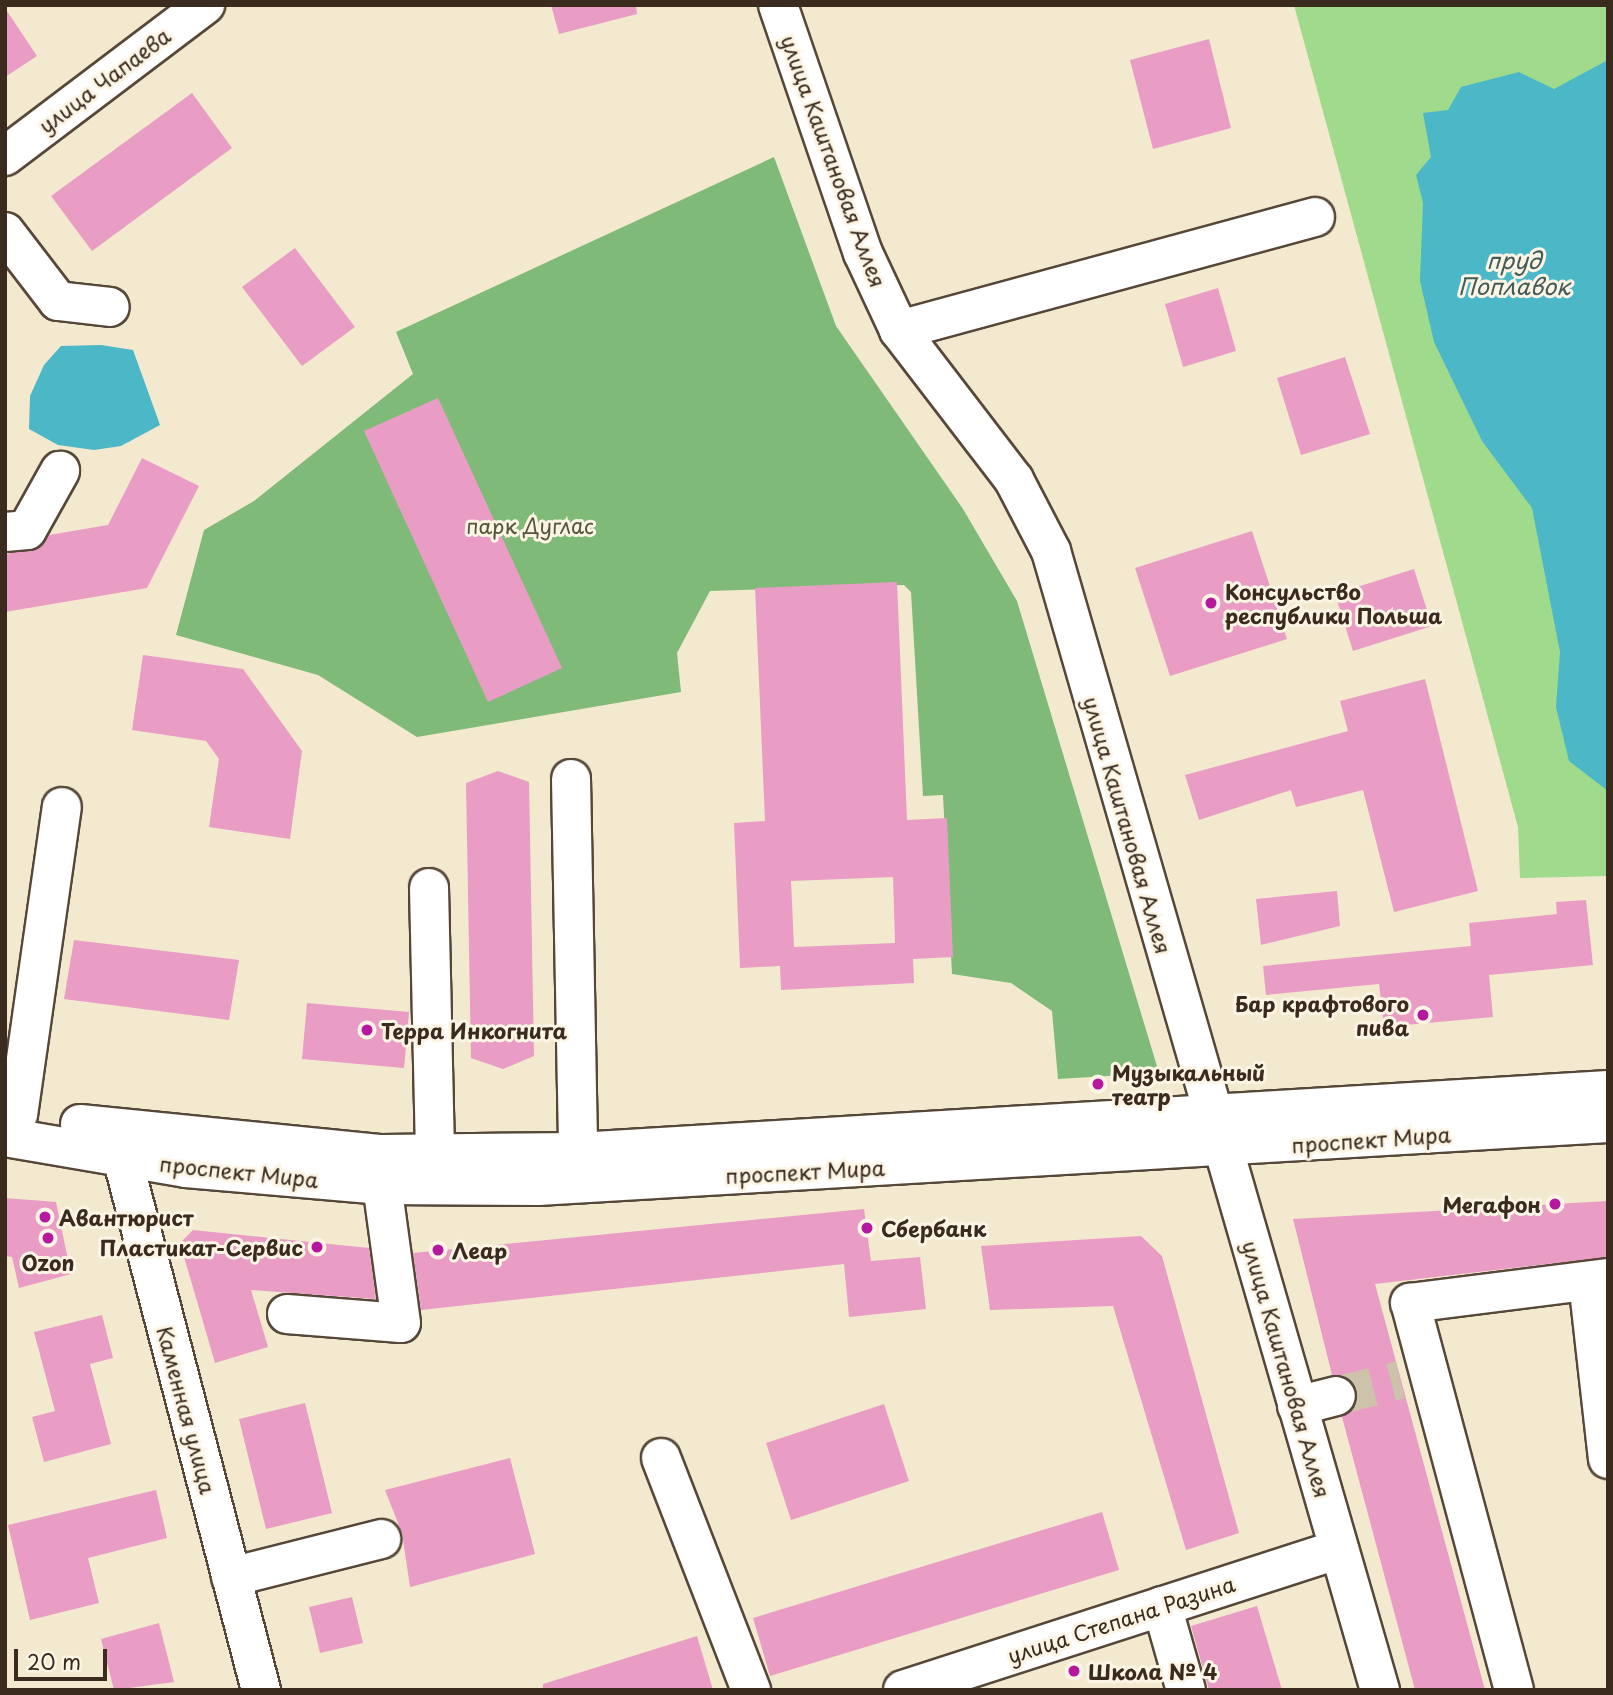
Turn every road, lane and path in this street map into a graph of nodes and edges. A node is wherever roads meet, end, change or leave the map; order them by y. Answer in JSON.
{"nodes":[{"id":1,"x":205,"y":5,"type":"edge"},
{"id":2,"x":778,"y":5,"type":"edge"},
{"id":3,"x":5,"y":156,"type":"edge"},
{"id":4,"x":1315,"y":217,"type":"dead end"},
{"id":5,"x":5,"y":232,"type":"edge"},
{"id":6,"x":110,"y":307,"type":"dead end"},
{"id":7,"x":899,"y":330,"type":"junction"},
{"id":8,"x":60,"y":471,"type":"dead end"},
{"id":9,"x":5,"y":533,"type":"edge"},
{"id":10,"x":570,"y":779,"type":"dead end"},
{"id":11,"x":62,"y":807,"type":"dead end"},
{"id":12,"x":429,"y":888,"type":"dead end"},
{"id":13,"x":1608,"y":1090,"type":"edge"},
{"id":14,"x":9,"y":1122,"type":"edge"},
{"id":15,"x":1608,"y":1123,"type":"edge"},
{"id":16,"x":1216,"y":1132,"type":"junction"},
{"id":17,"x":119,"y":1144,"type":"junction"},
{"id":18,"x":578,"y":1152,"type":"junction"},
{"id":19,"x":435,"y":1153,"type":"junction"},
{"id":20,"x":382,"y":1185,"type":"junction"},
{"id":21,"x":1598,"y":1280,"type":"edge"},
{"id":22,"x":287,"y":1314,"type":"dead end"},
{"id":23,"x":1336,"y":1396,"type":"tunnel mouth"},
{"id":24,"x":1297,"y":1406,"type":"junction"},
{"id":25,"x":660,"y":1458,"type":"dead end"},
{"id":26,"x":1608,"y":1459,"type":"edge"},
{"id":27,"x":381,"y":1539,"type":"dead end"},
{"id":28,"x":1339,"y":1549,"type":"junction"},
{"id":29,"x":231,"y":1577,"type":"junction"},
{"id":30,"x":1162,"y":1606,"type":"junction"},
{"id":31,"x":261,"y":1690,"type":"edge"},
{"id":32,"x":751,"y":1690,"type":"edge"},
{"id":33,"x":903,"y":1690,"type":"edge"},
{"id":34,"x":1186,"y":1690,"type":"edge"},
{"id":35,"x":1380,"y":1690,"type":"edge"},
{"id":36,"x":1514,"y":1690,"type":"edge"}],
"edges":[{"from":1,"to":3,"type":"main road","name":"улица Чапаева"},
{"from":2,"to":7,"type":"main road","name":"улица Каштановая Аллея"},
{"from":4,"to":7,"type":"main road"},
{"from":5,"to":6,"type":"main road"},
{"from":7,"to":16,"type":"main road","name":"улица Каштановая Аллея"},
{"from":8,"to":9,"type":"main road"},
{"from":10,"to":18,"type":"main road"},
{"from":11,"to":14,"type":"main road"},
{"from":12,"to":19,"type":"main road"},
{"from":13,"to":16,"type":"main road","name":"проспект Мира"},
{"from":14,"to":17,"type":"main road","name":"проспект Мира"},
{"from":15,"to":16,"type":"main road","name":"проспект Мира"},
{"from":16,"to":18,"type":"main road","name":"проспект Мира"},
{"from":16,"to":20,"type":"main road","name":"проспект Мира"},
{"from":16,"to":24,"type":"main road","name":"улица Каштановая Аллея"},
{"from":17,"to":19,"type":"main road","name":"проспект Мира"},
{"from":17,"to":20,"type":"main road","name":"проспект Мира"},
{"from":17,"to":29,"type":"main road","name":"Каменная улица"},
{"from":18,"to":19,"type":"main road","name":"проспект Мира"},
{"from":20,"to":22,"type":"main road"},
{"from":21,"to":26,"type":"main road"},
{"from":21,"to":36,"type":"main road"},
{"from":23,"to":24,"type":"main road"},
{"from":24,"to":28,"type":"main road","name":"улица Каштановая Аллея"},
{"from":25,"to":32,"type":"main road"},
{"from":27,"to":29,"type":"main road"},
{"from":28,"to":30,"type":"main road","name":"улица Степана Разина"},
{"from":28,"to":35,"type":"main road","name":"улица Каштановая Аллея"},
{"from":29,"to":31,"type":"main road","name":"Каменная улица"},
{"from":30,"to":33,"type":"main road","name":"улица Степана Разина"},
{"from":30,"to":34,"type":"main road"}]}
